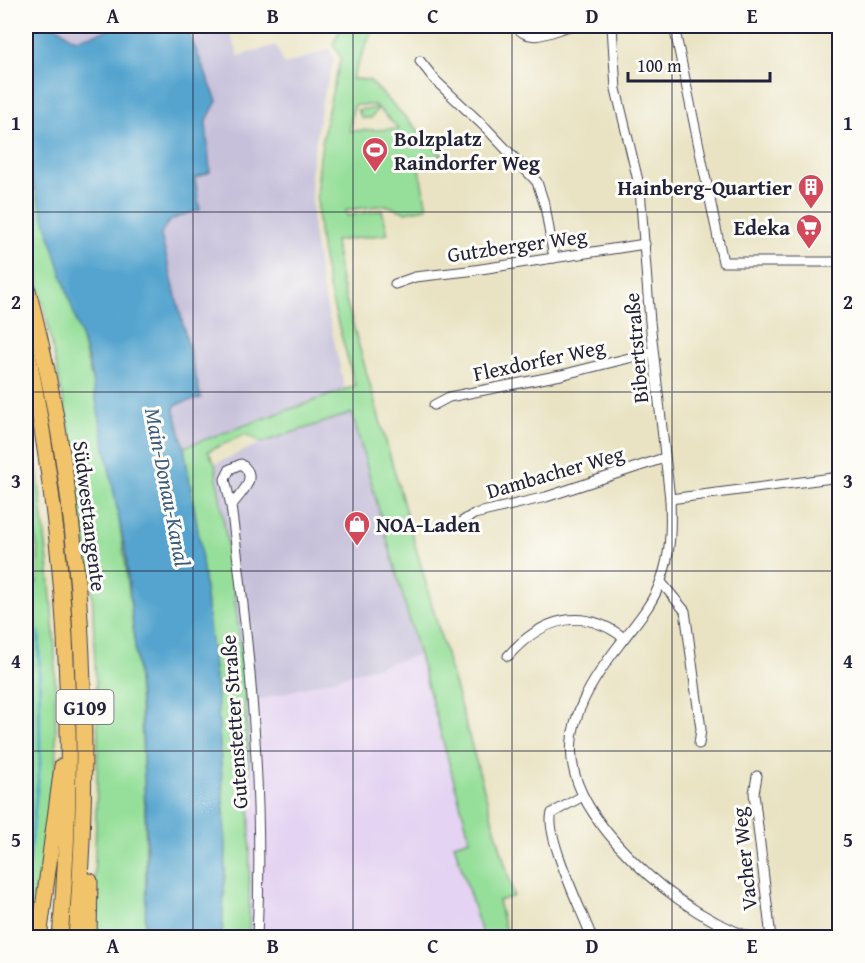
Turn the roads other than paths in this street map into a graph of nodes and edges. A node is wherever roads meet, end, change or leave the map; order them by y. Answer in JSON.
{"nodes":[{"id":1,"x":516,"y":26,"type":"edge"},
{"id":2,"x":570,"y":26,"type":"edge"},
{"id":3,"x":612,"y":26,"type":"edge"},
{"id":4,"x":674,"y":26,"type":"edge"},
{"id":5,"x":420,"y":61,"type":"dead end"},
{"id":6,"x":645,"y":244,"type":"junction"},
{"id":7,"x":554,"y":258,"type":"junction"},
{"id":8,"x":840,"y":262,"type":"edge"},
{"id":9,"x":26,"y":283,"type":"edge"},
{"id":10,"x":396,"y":284,"type":"dead end"},
{"id":11,"x":26,"y":343,"type":"edge"},
{"id":12,"x":653,"y":352,"type":"junction"},
{"id":13,"x":434,"y":405,"type":"dead end"},
{"id":14,"x":664,"y":458,"type":"junction"},
{"id":15,"x":840,"y":477,"type":"edge"},
{"id":16,"x":670,"y":499,"type":"junction"},
{"id":17,"x":231,"y":506,"type":"dead end"},
{"id":18,"x":458,"y":524,"type":"dead end"},
{"id":19,"x":661,"y":582,"type":"junction"},
{"id":20,"x":624,"y":638,"type":"junction"},
{"id":21,"x":508,"y":656,"type":"dead end"},
{"id":22,"x":70,"y":728,"type":"junction"},
{"id":23,"x":699,"y":744,"type":"dead end"},
{"id":24,"x":757,"y":776,"type":"dead end"},
{"id":25,"x":581,"y":797,"type":"junction"},
{"id":26,"x":82,"y":850,"type":"junction"},
{"id":27,"x":39,"y":938,"type":"edge"},
{"id":28,"x":60,"y":938,"type":"edge"},
{"id":29,"x":76,"y":938,"type":"edge"},
{"id":30,"x":89,"y":938,"type":"edge"},
{"id":31,"x":257,"y":938,"type":"edge"},
{"id":32,"x":592,"y":938,"type":"edge"},
{"id":33,"x":753,"y":938,"type":"edge"},
{"id":34,"x":771,"y":938,"type":"edge"}],
"edges":[{"from":1,"to":2,"type":"street"},
{"from":3,"to":6,"type":"street","name":"Bibertstraße"},
{"from":4,"to":8,"type":"street"},
{"from":5,"to":7,"type":"street"},
{"from":6,"to":7,"type":"street","name":"Gutzberger Weg"},
{"from":6,"to":12,"type":"street","name":"Bibertstraße"},
{"from":7,"to":10,"type":"street","name":"Gutzberger Weg"},
{"from":9,"to":26,"type":"highway","name":"Südwesttangente","number":"G109"},
{"from":11,"to":22,"type":"highway","name":"Südwesttangente","number":"G109"},
{"from":12,"to":13,"type":"street","name":"Flexdorfer Weg"},
{"from":12,"to":14,"type":"street","name":"Bibertstraße"},
{"from":14,"to":16,"type":"street","name":"Bibertstraße"},
{"from":14,"to":18,"type":"street","name":"Dambacher Weg"},
{"from":15,"to":16,"type":"street"},
{"from":16,"to":19,"type":"street","name":"Bibertstraße"},
{"from":17,"to":31,"type":"street","name":"Gutenstetter Straße"},
{"from":19,"to":20,"type":"street","name":"Bibertstraße"},
{"from":19,"to":23,"type":"street"},
{"from":20,"to":21,"type":"street"},
{"from":20,"to":25,"type":"street","name":"Bibertstraße"},
{"from":22,"to":27,"type":"highway"},
{"from":22,"to":28,"type":"highway","name":"Südwesttangente","number":"G109"},
{"from":24,"to":34,"type":"street","name":"Vacher Weg"},
{"from":25,"to":32,"type":"street"},
{"from":25,"to":33,"type":"street"},
{"from":26,"to":29,"type":"highway","name":"Südwesttangente","number":"G109"},
{"from":26,"to":30,"type":"highway"}]}
